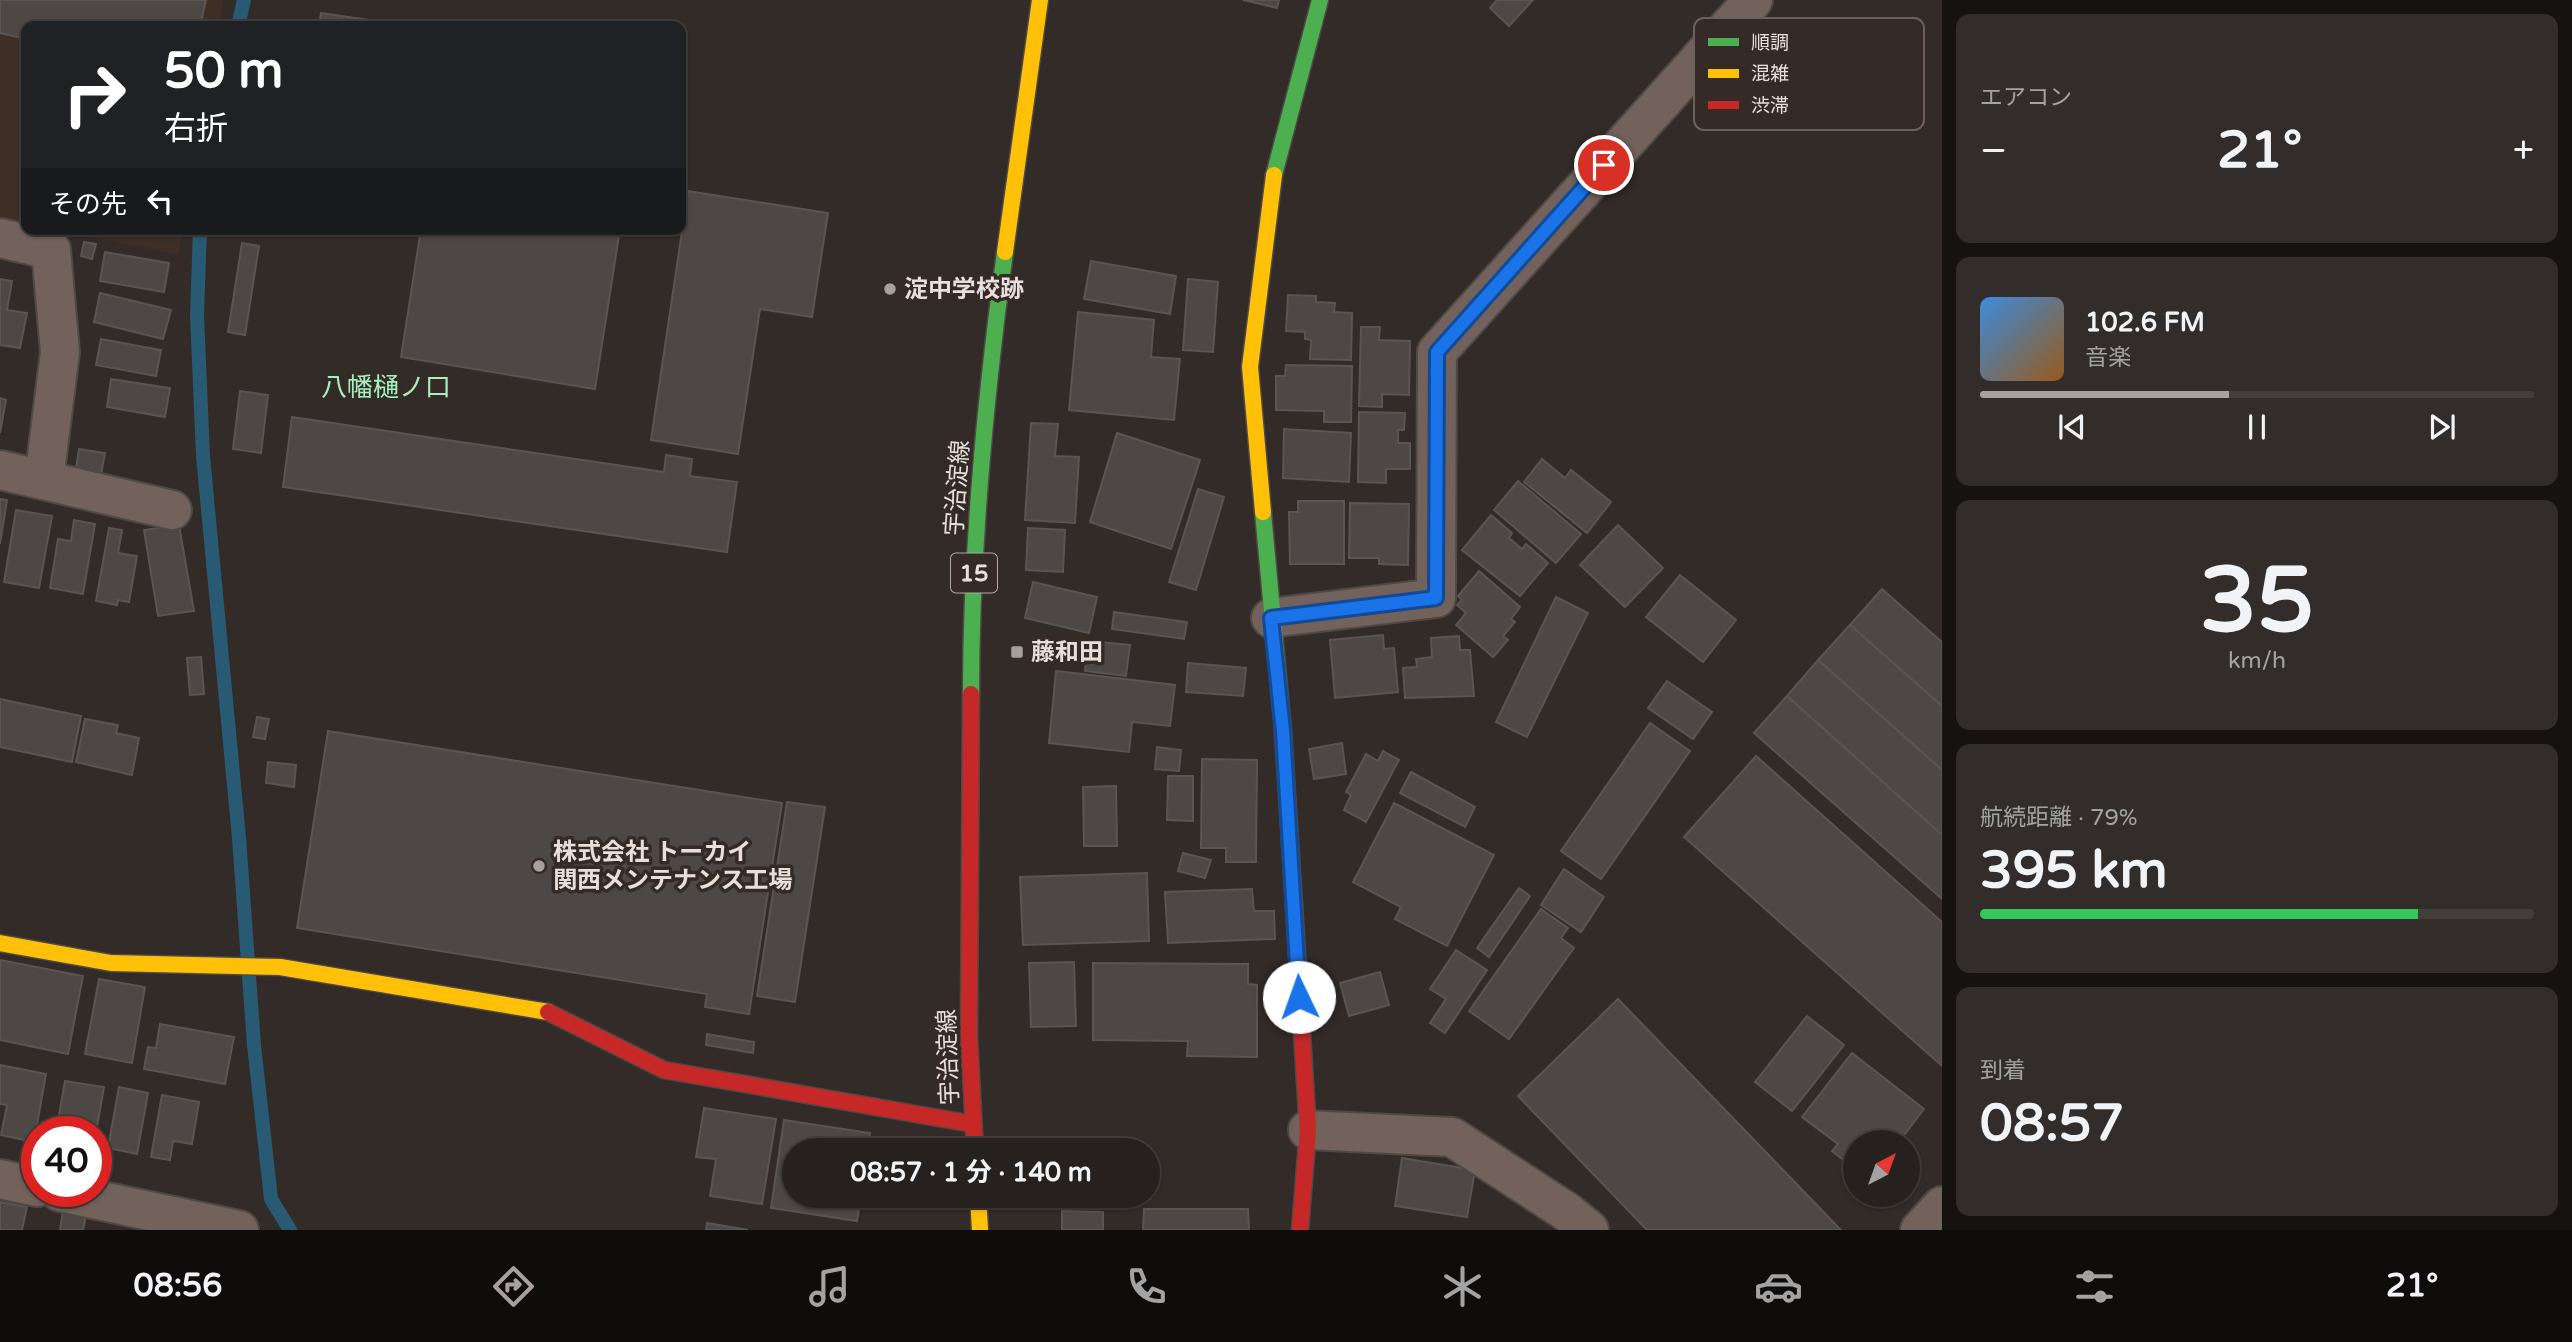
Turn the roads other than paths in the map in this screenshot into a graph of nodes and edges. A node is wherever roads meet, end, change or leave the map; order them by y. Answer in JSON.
{"nodes":[{"id":1,"x":1040,"y":0,"type":"edge"},
{"id":2,"x":1320,"y":0,"type":"edge"},
{"id":3,"x":1753,"y":0,"type":"edge"},
{"id":4,"x":1737,"y":18,"type":"edge"},
{"id":5,"x":1694,"y":66,"type":"edge"},
{"id":6,"x":0,"y":238,"type":"edge"},
{"id":7,"x":0,"y":470,"type":"edge"},
{"id":8,"x":44,"y":480,"type":"junction"},
{"id":9,"x":172,"y":510,"type":"dead end"},
{"id":10,"x":1271,"y":618,"type":"junction"},
{"id":11,"x":0,"y":943,"type":"edge"},
{"id":12,"x":973,"y":1124,"type":"junction"},
{"id":13,"x":1308,"y":1130,"type":"junction"},
{"id":14,"x":974,"y":1138,"type":"edge"},
{"id":15,"x":0,"y":1179,"type":"edge"},
{"id":16,"x":21,"y":1184,"type":"edge"},
{"id":17,"x":112,"y":1203,"type":"edge"},
{"id":18,"x":1942,"y":1206,"type":"edge"},
{"id":19,"x":979,"y":1208,"type":"edge"},
{"id":20,"x":239,"y":1230,"type":"edge"},
{"id":21,"x":980,"y":1230,"type":"edge"},
{"id":22,"x":1300,"y":1230,"type":"edge"},
{"id":23,"x":1589,"y":1230,"type":"edge"},
{"id":24,"x":1920,"y":1230,"type":"edge"}],
"edges":[{"from":1,"to":12,"type":"street","name":"宇治淀線","number":"15"},
{"from":2,"to":10,"type":"street"},
{"from":3,"to":4,"type":"street"},
{"from":5,"to":10,"type":"street"},
{"from":6,"to":8,"type":"street"},
{"from":7,"to":8,"type":"street"},
{"from":8,"to":9,"type":"street"},
{"from":10,"to":13,"type":"street"},
{"from":11,"to":12,"type":"street"},
{"from":12,"to":14,"type":"street","name":"宇治淀線","number":"15"},
{"from":13,"to":22,"type":"street"},
{"from":13,"to":23,"type":"street"},
{"from":15,"to":16,"type":"street"},
{"from":17,"to":20,"type":"street"},
{"from":18,"to":24,"type":"street"},
{"from":19,"to":21,"type":"street"}]}
